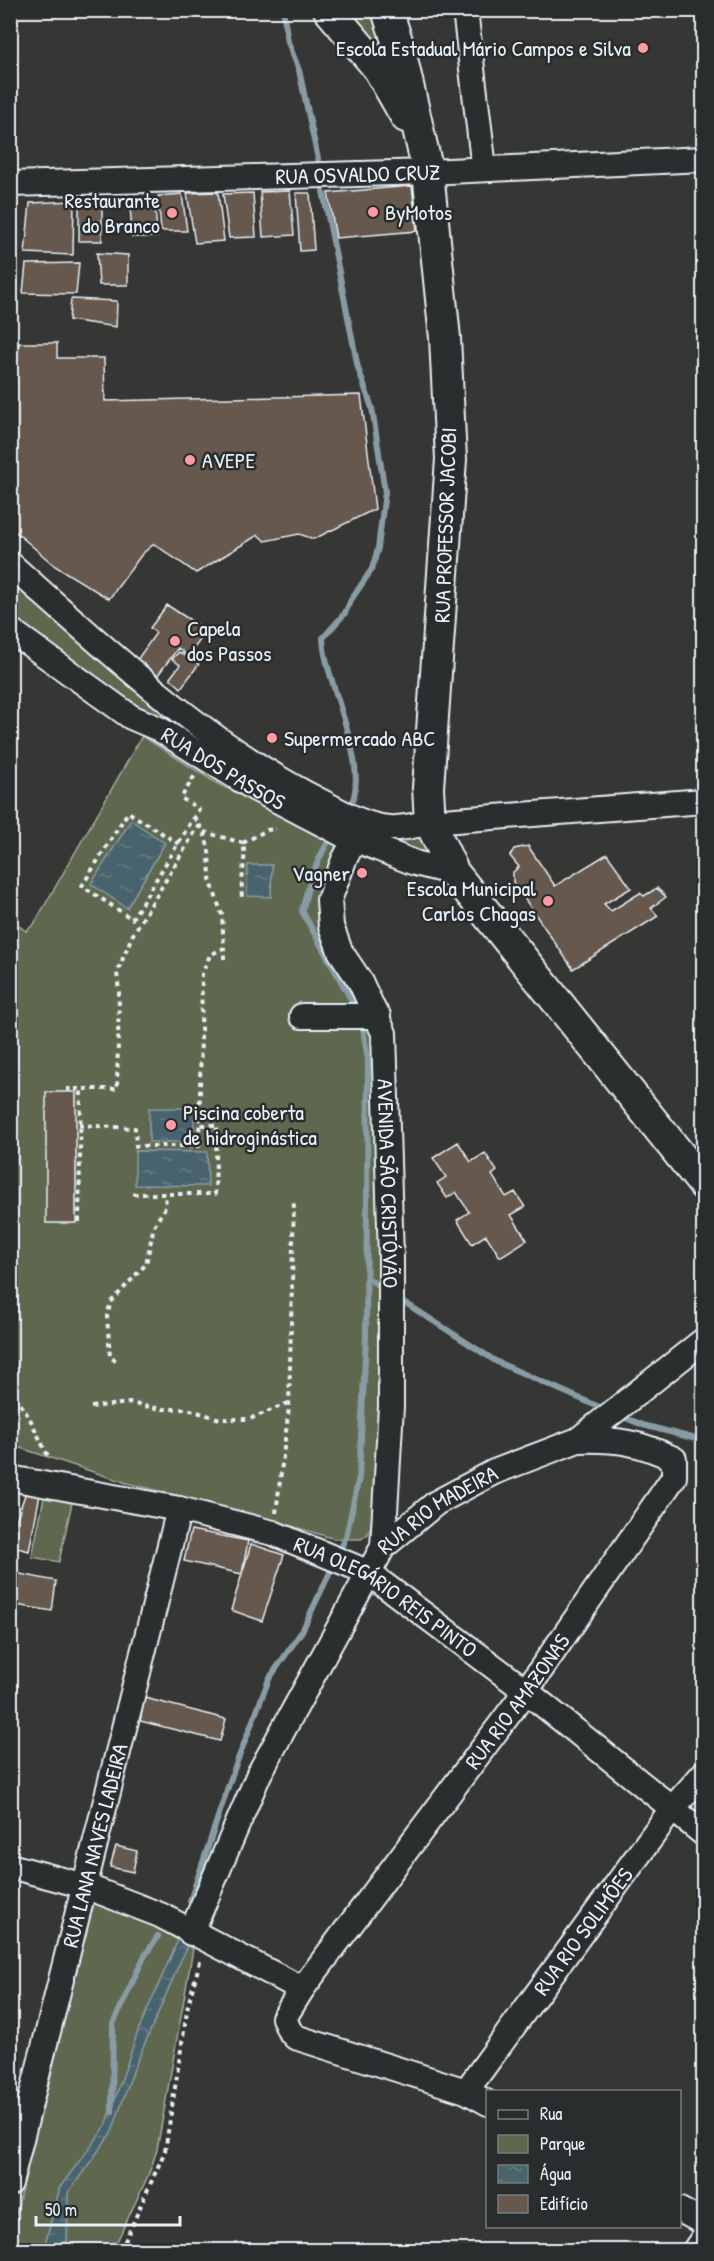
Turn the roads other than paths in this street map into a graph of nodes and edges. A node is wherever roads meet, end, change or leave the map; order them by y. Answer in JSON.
{"nodes":[{"id":1,"x":330,"y":10,"type":"edge"},
{"id":2,"x":387,"y":10,"type":"edge"},
{"id":3,"x":465,"y":10,"type":"edge"},
{"id":4,"x":704,"y":159,"type":"edge"},
{"id":5,"x":425,"y":162,"type":"junction"},
{"id":6,"x":484,"y":169,"type":"junction"},
{"id":7,"x":10,"y":184,"type":"edge"},
{"id":8,"x":10,"y":564,"type":"edge"},
{"id":9,"x":10,"y":630,"type":"edge"},
{"id":10,"x":704,"y":801,"type":"edge"},
{"id":11,"x":430,"y":822,"type":"junction"},
{"id":12,"x":345,"y":826,"type":"junction"},
{"id":13,"x":454,"y":873,"type":"junction"},
{"id":14,"x":302,"y":1016,"type":"dead end"},
{"id":15,"x":378,"y":1016,"type":"junction"},
{"id":16,"x":704,"y":1185,"type":"edge"},
{"id":17,"x":704,"y":1340,"type":"edge"},
{"id":18,"x":578,"y":1440,"type":"junction"},
{"id":19,"x":10,"y":1478,"type":"edge"},
{"id":20,"x":179,"y":1509,"type":"junction"},
{"id":21,"x":383,"y":1547,"type":"junction"},
{"id":22,"x":348,"y":1564,"type":"junction"},
{"id":23,"x":526,"y":1691,"type":"junction"},
{"id":24,"x":704,"y":1773,"type":"edge"},
{"id":25,"x":672,"y":1809,"type":"junction"},
{"id":26,"x":704,"y":1834,"type":"edge"},
{"id":27,"x":10,"y":1866,"type":"edge"},
{"id":28,"x":85,"y":1886,"type":"junction"},
{"id":29,"x":198,"y":1936,"type":"junction"},
{"id":30,"x":302,"y":1989,"type":"junction"},
{"id":31,"x":466,"y":2091,"type":"junction"},
{"id":32,"x":486,"y":2102,"type":"edge"},
{"id":33,"x":10,"y":2183,"type":"edge"},
{"id":34,"x":681,"y":2211,"type":"edge"},
{"id":35,"x":704,"y":2223,"type":"edge"},
{"id":36,"x":704,"y":2237,"type":"edge"},
{"id":37,"x":695,"y":2250,"type":"edge"}],
"edges":[{"from":1,"to":5,"type":"main road"},
{"from":2,"to":5,"type":"main road","name":"RUA PROFESSOR JACOBI"},
{"from":3,"to":6,"type":"street"},
{"from":4,"to":6,"type":"street","name":"RUA OSVALDO CRUZ"},
{"from":5,"to":6,"type":"street","name":"RUA OSVALDO CRUZ"},
{"from":5,"to":7,"type":"street","name":"RUA OSVALDO CRUZ"},
{"from":5,"to":11,"type":"main road","name":"RUA PROFESSOR JACOBI"},
{"from":8,"to":12,"type":"street","name":"RUA DOS PASSOS"},
{"from":9,"to":12,"type":"street","name":"RUA DOS PASSOS"},
{"from":10,"to":11,"type":"street","name":"RUA DOS PASSOS"},
{"from":11,"to":12,"type":"street","name":"RUA DOS PASSOS"},
{"from":11,"to":13,"type":"main road","name":"RUA PROFESSOR JACOBI"},
{"from":12,"to":13,"type":"street","name":"RUA DOS PASSOS"},
{"from":12,"to":15,"type":"street","name":"AVENIDA SÃO CRISTÓVÃO"},
{"from":13,"to":16,"type":"main road","name":"RUA PROFESSOR JACOBI"},
{"from":14,"to":15,"type":"street"},
{"from":15,"to":21,"type":"street","name":"AVENIDA SÃO CRISTÓVÃO"},
{"from":17,"to":18,"type":"street","name":"RUA RIO MADEIRA"},
{"from":18,"to":21,"type":"street","name":"RUA RIO MADEIRA"},
{"from":18,"to":23,"type":"street","name":"RUA RIO AMAZONAS"},
{"from":19,"to":20,"type":"street","name":"RUA OLEGÁRIO REIS PINTO"},
{"from":20,"to":22,"type":"street","name":"RUA OLEGÁRIO REIS PINTO"},
{"from":20,"to":28,"type":"street","name":"RUA LANA NAVES LADEIRA"},
{"from":21,"to":22,"type":"street","name":"RUA RIO MADEIRA"},
{"from":22,"to":23,"type":"street","name":"RUA OLEGÁRIO REIS PINTO"},
{"from":22,"to":29,"type":"street","name":"RUA RIO MADEIRA"},
{"from":23,"to":25,"type":"street","name":"RUA OLEGÁRIO REIS PINTO"},
{"from":23,"to":30,"type":"street","name":"RUA RIO AMAZONAS"},
{"from":24,"to":25,"type":"street","name":"RUA RIO SOLIMÕES"},
{"from":25,"to":26,"type":"street","name":"RUA OLEGÁRIO REIS PINTO"},
{"from":25,"to":31,"type":"street","name":"RUA RIO SOLIMÕES"},
{"from":27,"to":28,"type":"street"},
{"from":28,"to":29,"type":"street"},
{"from":28,"to":33,"type":"street","name":"RUA LANA NAVES LADEIRA"},
{"from":29,"to":30,"type":"street"},
{"from":30,"to":31,"type":"street","name":"RUA RIO AMAZONAS"},
{"from":31,"to":32,"type":"street"},
{"from":34,"to":35,"type":"street"},
{"from":36,"to":37,"type":"street"}]}
